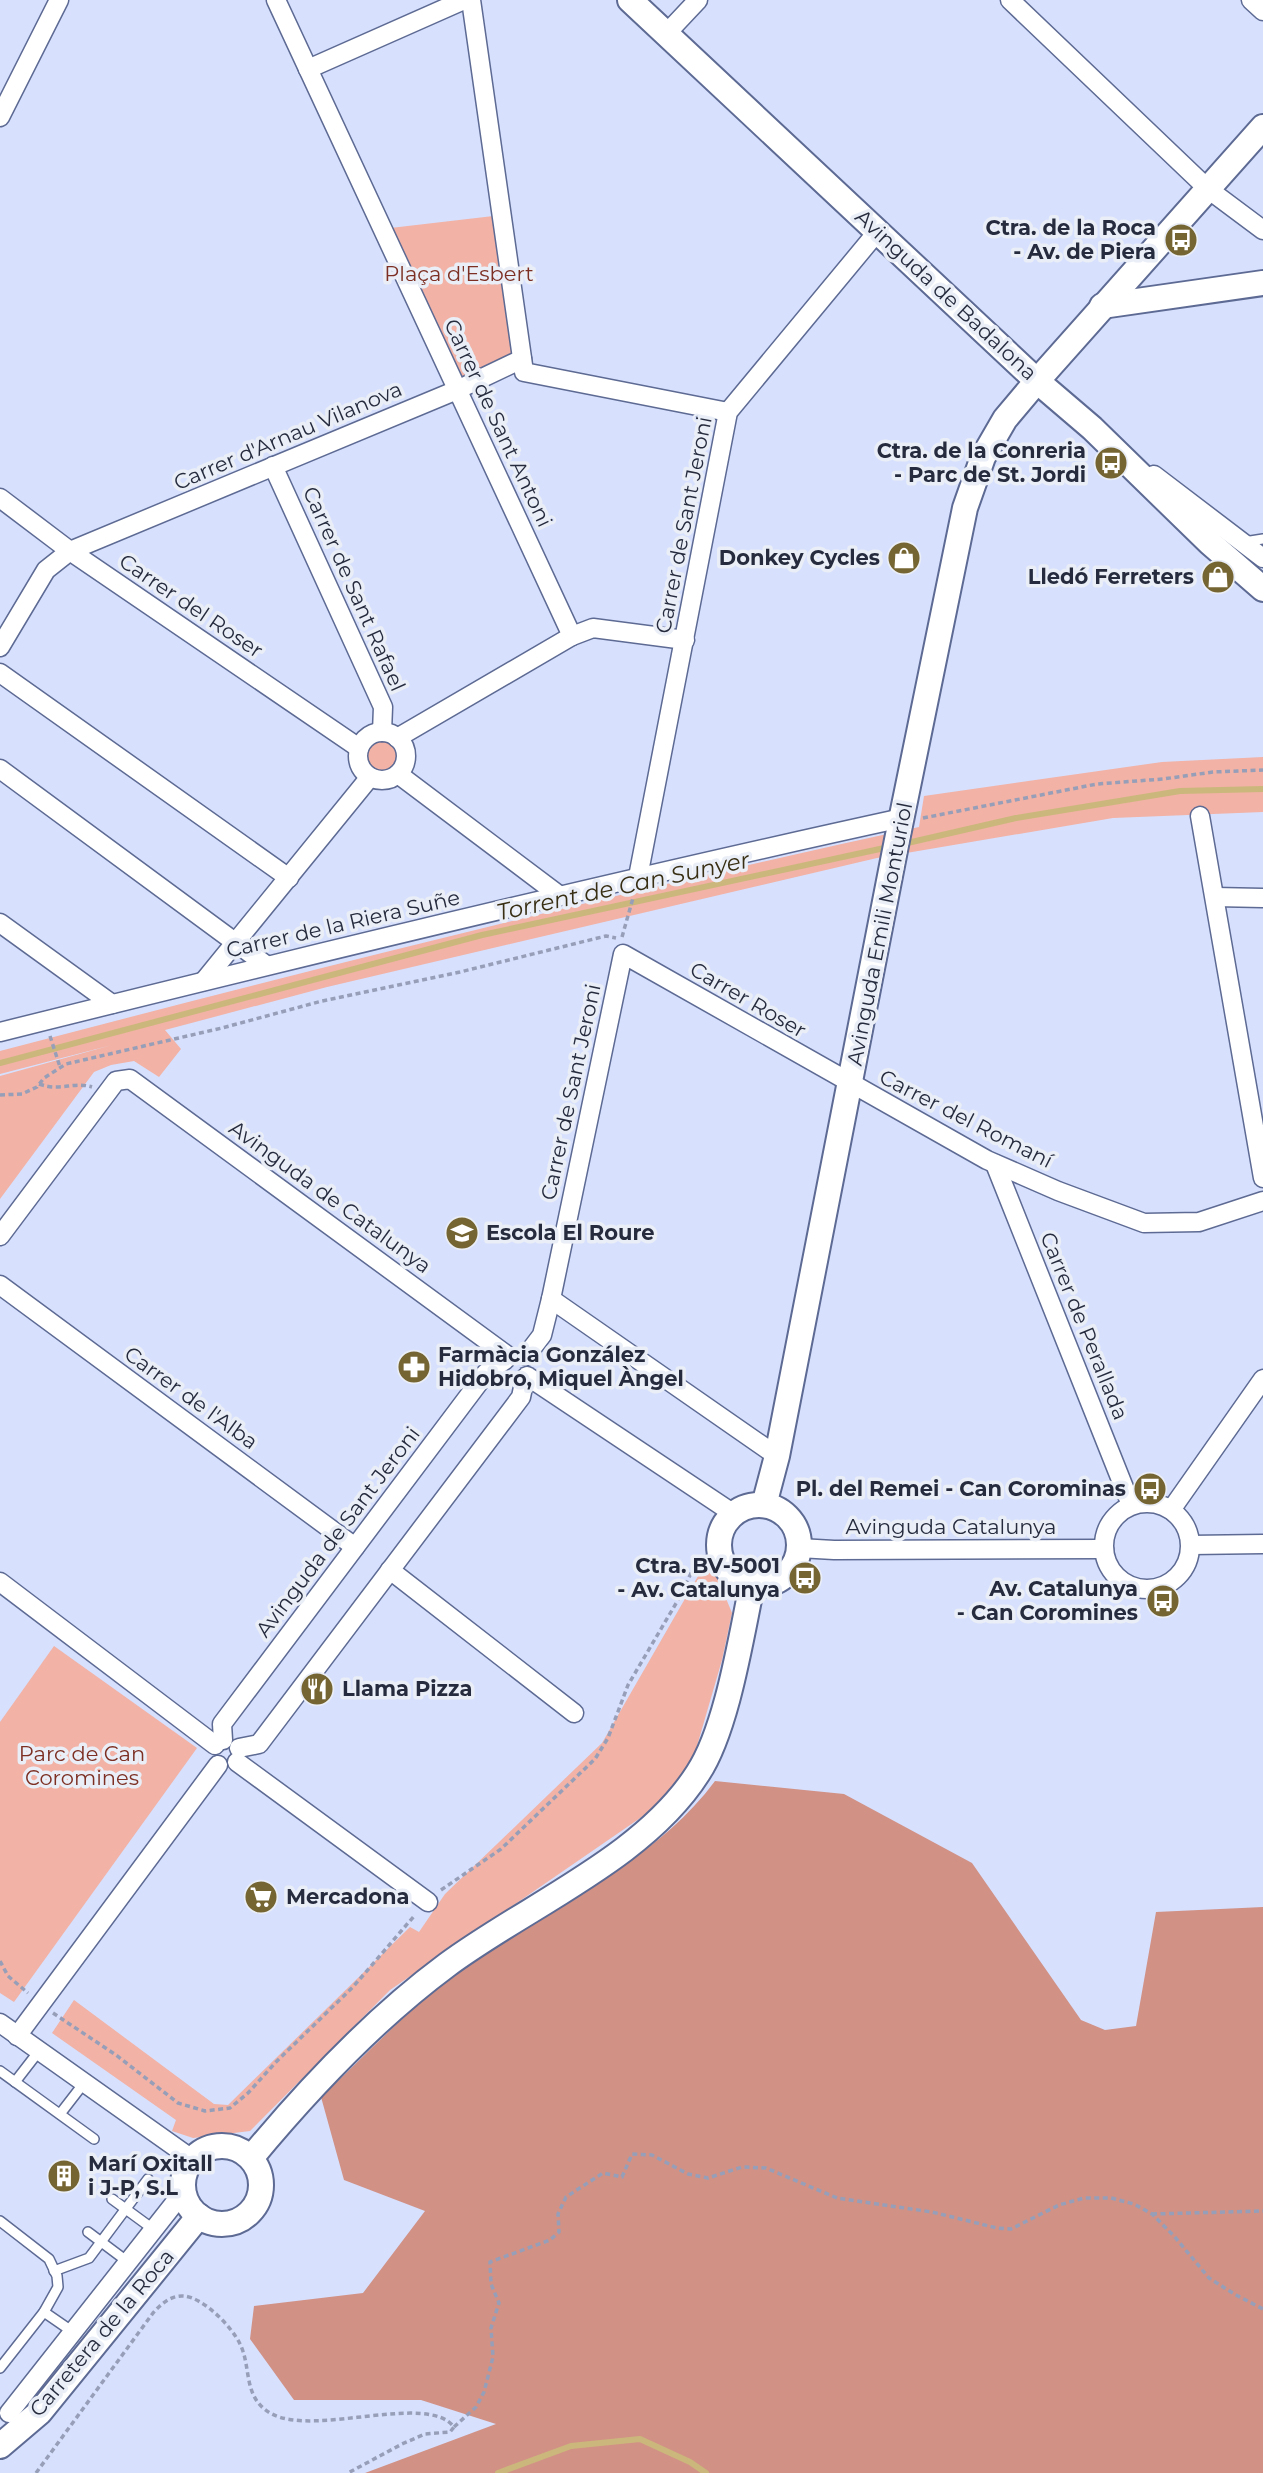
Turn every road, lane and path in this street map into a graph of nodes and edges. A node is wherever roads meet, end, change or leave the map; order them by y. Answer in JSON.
{"nodes":[{"id":1,"x":59,"y":0,"type":"edge"},
{"id":2,"x":276,"y":0,"type":"edge"},
{"id":3,"x":464,"y":0,"type":"edge"},
{"id":4,"x":471,"y":0,"type":"edge"},
{"id":5,"x":630,"y":0,"type":"edge"},
{"id":6,"x":698,"y":0,"type":"edge"},
{"id":7,"x":1010,"y":0,"type":"edge"},
{"id":8,"x":1251,"y":0,"type":"edge"},
{"id":9,"x":1263,"y":11,"type":"edge"},
{"id":10,"x":666,"y":34,"type":"junction"},
{"id":11,"x":308,"y":69,"type":"junction"},
{"id":12,"x":0,"y":117,"type":"edge"},
{"id":13,"x":1263,"y":127,"type":"edge"},
{"id":14,"x":1208,"y":188,"type":"junction"},
{"id":15,"x":1263,"y":230,"type":"edge"},
{"id":16,"x":878,"y":231,"type":"junction"},
{"id":17,"x":1263,"y":283,"type":"edge"},
{"id":18,"x":1102,"y":306,"type":"junction"},
{"id":19,"x":523,"y":366,"type":"junction"},
{"id":20,"x":1037,"y":381,"type":"junction"},
{"id":21,"x":457,"y":390,"type":"junction"},
{"id":22,"x":728,"y":412,"type":"junction"},
{"id":23,"x":1092,"y":428,"type":"junction"},
{"id":24,"x":273,"y":466,"type":"junction"},
{"id":25,"x":0,"y":498,"type":"edge"},
{"id":26,"x":1263,"y":539,"type":"edge"},
{"id":27,"x":1242,"y":542,"type":"junction"},
{"id":28,"x":70,"y":551,"type":"junction"},
{"id":29,"x":1263,"y":558,"type":"edge"},
{"id":30,"x":1263,"y":589,"type":"edge"},
{"id":31,"x":572,"y":636,"type":"junction"},
{"id":32,"x":685,"y":640,"type":"junction"},
{"id":33,"x":0,"y":647,"type":"edge"},
{"id":34,"x":0,"y":673,"type":"edge"},
{"id":35,"x":390,"y":735,"type":"junction"},
{"id":36,"x":359,"y":748,"type":"junction"},
{"id":37,"x":0,"y":769,"type":"edge"},
{"id":38,"x":1263,"y":769,"type":"edge"},
{"id":39,"x":398,"y":774,"type":"junction"},
{"id":40,"x":370,"y":777,"type":"junction"},
{"id":41,"x":1200,"y":816,"type":"dead end"},
{"id":42,"x":901,"y":823,"type":"junction"},
{"id":43,"x":289,"y":878,"type":"junction"},
{"id":44,"x":636,"y":882,"type":"junction"},
{"id":45,"x":560,"y":896,"type":"junction"},
{"id":46,"x":1215,"y":897,"type":"junction"},
{"id":47,"x":1263,"y":898,"type":"edge"},
{"id":48,"x":0,"y":923,"type":"edge"},
{"id":49,"x":237,"y":943,"type":"junction"},
{"id":50,"x":622,"y":947,"type":"junction"},
{"id":51,"x":266,"y":965,"type":"junction"},
{"id":52,"x":204,"y":981,"type":"junction"},
{"id":53,"x":112,"y":1004,"type":"junction"},
{"id":54,"x":45,"y":1021,"type":"junction"},
{"id":55,"x":0,"y":1032,"type":"edge"},
{"id":56,"x":60,"y":1068,"type":"junction"},
{"id":57,"x":39,"y":1084,"type":"junction"},
{"id":58,"x":851,"y":1085,"type":"junction"},
{"id":59,"x":0,"y":1095,"type":"edge"},
{"id":60,"x":104,"y":1097,"type":"junction"},
{"id":61,"x":995,"y":1164,"type":"junction"},
{"id":62,"x":1263,"y":1178,"type":"edge"},
{"id":63,"x":1263,"y":1201,"type":"edge"},
{"id":64,"x":0,"y":1236,"type":"edge"},
{"id":65,"x":0,"y":1285,"type":"edge"},
{"id":66,"x":551,"y":1300,"type":"junction"},
{"id":67,"x":513,"y":1358,"type":"junction"},
{"id":68,"x":526,"y":1377,"type":"junction"},
{"id":69,"x":1263,"y":1379,"type":"edge"},
{"id":70,"x":777,"y":1456,"type":"junction"},
{"id":71,"x":764,"y":1505,"type":"junction"},
{"id":72,"x":1131,"y":1505,"type":"junction"},
{"id":73,"x":1171,"y":1510,"type":"junction"},
{"id":74,"x":734,"y":1514,"type":"junction"},
{"id":75,"x":1191,"y":1545,"type":"junction"},
{"id":76,"x":1263,"y":1545,"type":"edge"},
{"id":77,"x":355,"y":1547,"type":"junction"},
{"id":78,"x":799,"y":1548,"type":"junction"},
{"id":79,"x":1104,"y":1549,"type":"junction"},
{"id":80,"x":390,"y":1570,"type":"junction"},
{"id":81,"x":0,"y":1582,"type":"edge"},
{"id":82,"x":752,"y":1585,"type":"junction"},
{"id":83,"x":574,"y":1713,"type":"dead end"},
{"id":84,"x":228,"y":1749,"type":"junction"},
{"id":85,"x":428,"y":1902,"type":"dead end"},
{"id":86,"x":0,"y":1961,"type":"edge"},
{"id":87,"x":40,"y":2004,"type":"junction"},
{"id":88,"x":0,"y":2023,"type":"edge"},
{"id":89,"x":17,"y":2036,"type":"junction"},
{"id":90,"x":39,"y":2051,"type":"junction"},
{"id":91,"x":0,"y":2071,"type":"edge"},
{"id":92,"x":15,"y":2082,"type":"junction"},
{"id":93,"x":84,"y":2083,"type":"junction"},
{"id":94,"x":60,"y":2114,"type":"junction"},
{"id":95,"x":94,"y":2139,"type":"dead end"},
{"id":96,"x":251,"y":2158,"type":"junction"},
{"id":97,"x":192,"y":2160,"type":"junction"},
{"id":98,"x":148,"y":2179,"type":"dead end"},
{"id":99,"x":184,"y":2190,"type":"junction"},
{"id":100,"x":112,"y":2199,"type":"dead end"},
{"id":101,"x":126,"y":2209,"type":"junction"},
{"id":102,"x":1263,"y":2211,"type":"edge"},
{"id":103,"x":1152,"y":2214,"type":"junction"},
{"id":104,"x":199,"y":2216,"type":"junction"},
{"id":105,"x":0,"y":2221,"type":"edge"},
{"id":106,"x":153,"y":2229,"type":"junction"},
{"id":107,"x":88,"y":2232,"type":"dead end"},
{"id":108,"x":102,"y":2242,"type":"junction"},
{"id":109,"x":128,"y":2262,"type":"junction"},
{"id":110,"x":54,"y":2271,"type":"junction"},
{"id":111,"x":1263,"y":2309,"type":"edge"},
{"id":112,"x":44,"y":2312,"type":"junction"},
{"id":113,"x":73,"y":2332,"type":"junction"},
{"id":114,"x":0,"y":2368,"type":"edge"},
{"id":115,"x":13,"y":2416,"type":"edge"},
{"id":116,"x":454,"y":2427,"type":"junction"},
{"id":117,"x":0,"y":2446,"type":"edge"},
{"id":118,"x":36,"y":2473,"type":"edge"},
{"id":119,"x":348,"y":2473,"type":"edge"}],
"edges":[{"from":1,"to":12,"type":"street"},
{"from":2,"to":11,"type":"street","name":"Carrer de Sant Antoni"},
{"from":3,"to":11,"type":"street"},
{"from":4,"to":19,"type":"street"},
{"from":5,"to":10,"type":"street","name":"Avinguda de Badalona"},
{"from":6,"to":10,"type":"street"},
{"from":7,"to":14,"type":"street"},
{"from":8,"to":9,"type":"street"},
{"from":10,"to":16,"type":"street","name":"Avinguda de Badalona"},
{"from":11,"to":21,"type":"street","name":"Carrer de Sant Antoni"},
{"from":13,"to":14,"type":"street","name":"Avinguda Emili Monturiol"},
{"from":14,"to":15,"type":"street"},
{"from":14,"to":18,"type":"street","name":"Avinguda Emili Monturiol"},
{"from":16,"to":20,"type":"street","name":"Avinguda de Badalona"},
{"from":16,"to":22,"type":"street","name":"Carrer de Sant Jeroni"},
{"from":17,"to":18,"type":"street"},
{"from":18,"to":20,"type":"street","name":"Avinguda Emili Monturiol"},
{"from":19,"to":21,"type":"street","name":"Carrer d'Arnau Vilanova"},
{"from":19,"to":22,"type":"street"},
{"from":20,"to":23,"type":"street","name":"Avinguda de Badalona"},
{"from":20,"to":42,"type":"street","name":"Avinguda Emili Monturiol"},
{"from":21,"to":24,"type":"street","name":"Carrer d'Arnau Vilanova"},
{"from":21,"to":31,"type":"street","name":"Carrer de Sant Antoni"},
{"from":22,"to":32,"type":"street","name":"Carrer de Sant Jeroni"},
{"from":23,"to":27,"type":"street"},
{"from":23,"to":30,"type":"street","name":"Avinguda de Badalona"},
{"from":24,"to":28,"type":"street","name":"Carrer d'Arnau Vilanova"},
{"from":24,"to":35,"type":"street","name":"Carrer de Sant Rafael"},
{"from":25,"to":28,"type":"street","name":"Carrer del Roser"},
{"from":26,"to":27,"type":"lane"},
{"from":27,"to":29,"type":"street"},
{"from":28,"to":33,"type":"street","name":"Carrer d'Arnau Vilanova"},
{"from":28,"to":36,"type":"street","name":"Carrer del Roser"},
{"from":31,"to":32,"type":"street"},
{"from":31,"to":35,"type":"street"},
{"from":32,"to":44,"type":"street","name":"Carrer de Sant Jeroni"},
{"from":34,"to":43,"type":"street"},
{"from":35,"to":36,"type":"street"},
{"from":35,"to":39,"type":"street"},
{"from":36,"to":40,"type":"street"},
{"from":37,"to":49,"type":"street"},
{"from":38,"to":42,"type":"path"},
{"from":39,"to":40,"type":"street"},
{"from":39,"to":45,"type":"street"},
{"from":40,"to":43,"type":"street"},
{"from":41,"to":46,"type":"street"},
{"from":42,"to":44,"type":"street","name":"Carrer de la Riera Suñe"},
{"from":42,"to":58,"type":"street","name":"Avinguda Emili Monturiol"},
{"from":43,"to":49,"type":"street"},
{"from":44,"to":45,"type":"street","name":"Carrer de la Riera Suñe"},
{"from":44,"to":50,"type":"path"},
{"from":45,"to":51,"type":"street","name":"Carrer de la Riera Suñe"},
{"from":46,"to":47,"type":"street"},
{"from":46,"to":62,"type":"street"},
{"from":48,"to":53,"type":"street"},
{"from":49,"to":51,"type":"street"},
{"from":49,"to":52,"type":"street"},
{"from":50,"to":56,"type":"path"},
{"from":50,"to":58,"type":"street","name":"Carrer Roser"},
{"from":50,"to":66,"type":"street","name":"Carrer de Sant Jeroni"},
{"from":51,"to":52,"type":"street","name":"Carrer de la Riera Suñe"},
{"from":52,"to":53,"type":"street","name":"Carrer de la Riera Suñe"},
{"from":53,"to":54,"type":"street","name":"Carrer de la Riera Suñe"},
{"from":54,"to":55,"type":"street","name":"Carrer de la Riera Suñe"},
{"from":54,"to":56,"type":"path"},
{"from":56,"to":57,"type":"path"},
{"from":57,"to":59,"type":"path"},
{"from":57,"to":60,"type":"path"},
{"from":58,"to":61,"type":"street","name":"Carrer del Romaní"},
{"from":58,"to":70,"type":"street","name":"Avinguda Emili Monturiol"},
{"from":60,"to":64,"type":"street"},
{"from":60,"to":67,"type":"street","name":"Avinguda de Catalunya"},
{"from":61,"to":63,"type":"street","name":"Carrer del Romaní"},
{"from":61,"to":72,"type":"street","name":"Carrer de Perallada"},
{"from":65,"to":77,"type":"street","name":"Carrer de l'Alba"},
{"from":66,"to":67,"type":"street","name":"Carrer de Sant Jeroni"},
{"from":66,"to":70,"type":"street"},
{"from":67,"to":68,"type":"street"},
{"from":67,"to":68,"type":"street"},
{"from":67,"to":77,"type":"street","name":"Avinguda de Sant Jeroni"},
{"from":68,"to":74,"type":"street"},
{"from":68,"to":80,"type":"street"},
{"from":69,"to":73,"type":"street"},
{"from":70,"to":71,"type":"street","name":"Avinguda Emili Monturiol"},
{"from":71,"to":74,"type":"street"},
{"from":71,"to":78,"type":"street"},
{"from":72,"to":73,"type":"street"},
{"from":72,"to":79,"type":"street"},
{"from":73,"to":75,"type":"street"},
{"from":74,"to":82,"type":"street"},
{"from":75,"to":76,"type":"street"},
{"from":75,"to":79,"type":"street"},
{"from":77,"to":84,"type":"street","name":"Avinguda de Sant Jeroni"},
{"from":78,"to":79,"type":"street","name":"Avinguda Catalunya"},
{"from":78,"to":82,"type":"street"},
{"from":80,"to":83,"type":"street"},
{"from":80,"to":84,"type":"street"},
{"from":81,"to":84,"type":"street"},
{"from":82,"to":96,"type":"street"},
{"from":84,"to":85,"type":"street"},
{"from":84,"to":87,"type":"street"},
{"from":86,"to":87,"type":"path"},
{"from":87,"to":89,"type":"street"},
{"from":88,"to":89,"type":"street"},
{"from":89,"to":90,"type":"street"},
{"from":90,"to":92,"type":"lane"},
{"from":90,"to":93,"type":"street"},
{"from":91,"to":92,"type":"lane"},
{"from":92,"to":94,"type":"lane"},
{"from":93,"to":94,"type":"lane"},
{"from":93,"to":97,"type":"street"},
{"from":94,"to":95,"type":"lane"},
{"from":96,"to":97,"type":"street"},
{"from":96,"to":104,"type":"street"},
{"from":97,"to":99,"type":"street"},
{"from":98,"to":101,"type":"lane"},
{"from":99,"to":104,"type":"street"},
{"from":99,"to":106,"type":"street"},
{"from":100,"to":101,"type":"lane"},
{"from":101,"to":106,"type":"lane"},
{"from":101,"to":108,"type":"lane"},
{"from":102,"to":103,"type":"path"},
{"from":103,"to":111,"type":"path"},
{"from":103,"to":116,"type":"path"},
{"from":104,"to":115,"type":"street","name":"Carretera de la Roca"},
{"from":105,"to":110,"type":"lane"},
{"from":106,"to":109,"type":"street"},
{"from":107,"to":108,"type":"lane"},
{"from":108,"to":109,"type":"lane"},
{"from":108,"to":110,"type":"lane"},
{"from":109,"to":113,"type":"street"},
{"from":110,"to":112,"type":"lane"},
{"from":112,"to":113,"type":"lane"},
{"from":112,"to":114,"type":"lane"},
{"from":113,"to":115,"type":"street"},
{"from":115,"to":117,"type":"street","name":"Carretera de la Roca"},
{"from":116,"to":118,"type":"path"},
{"from":116,"to":119,"type":"path"}]}
